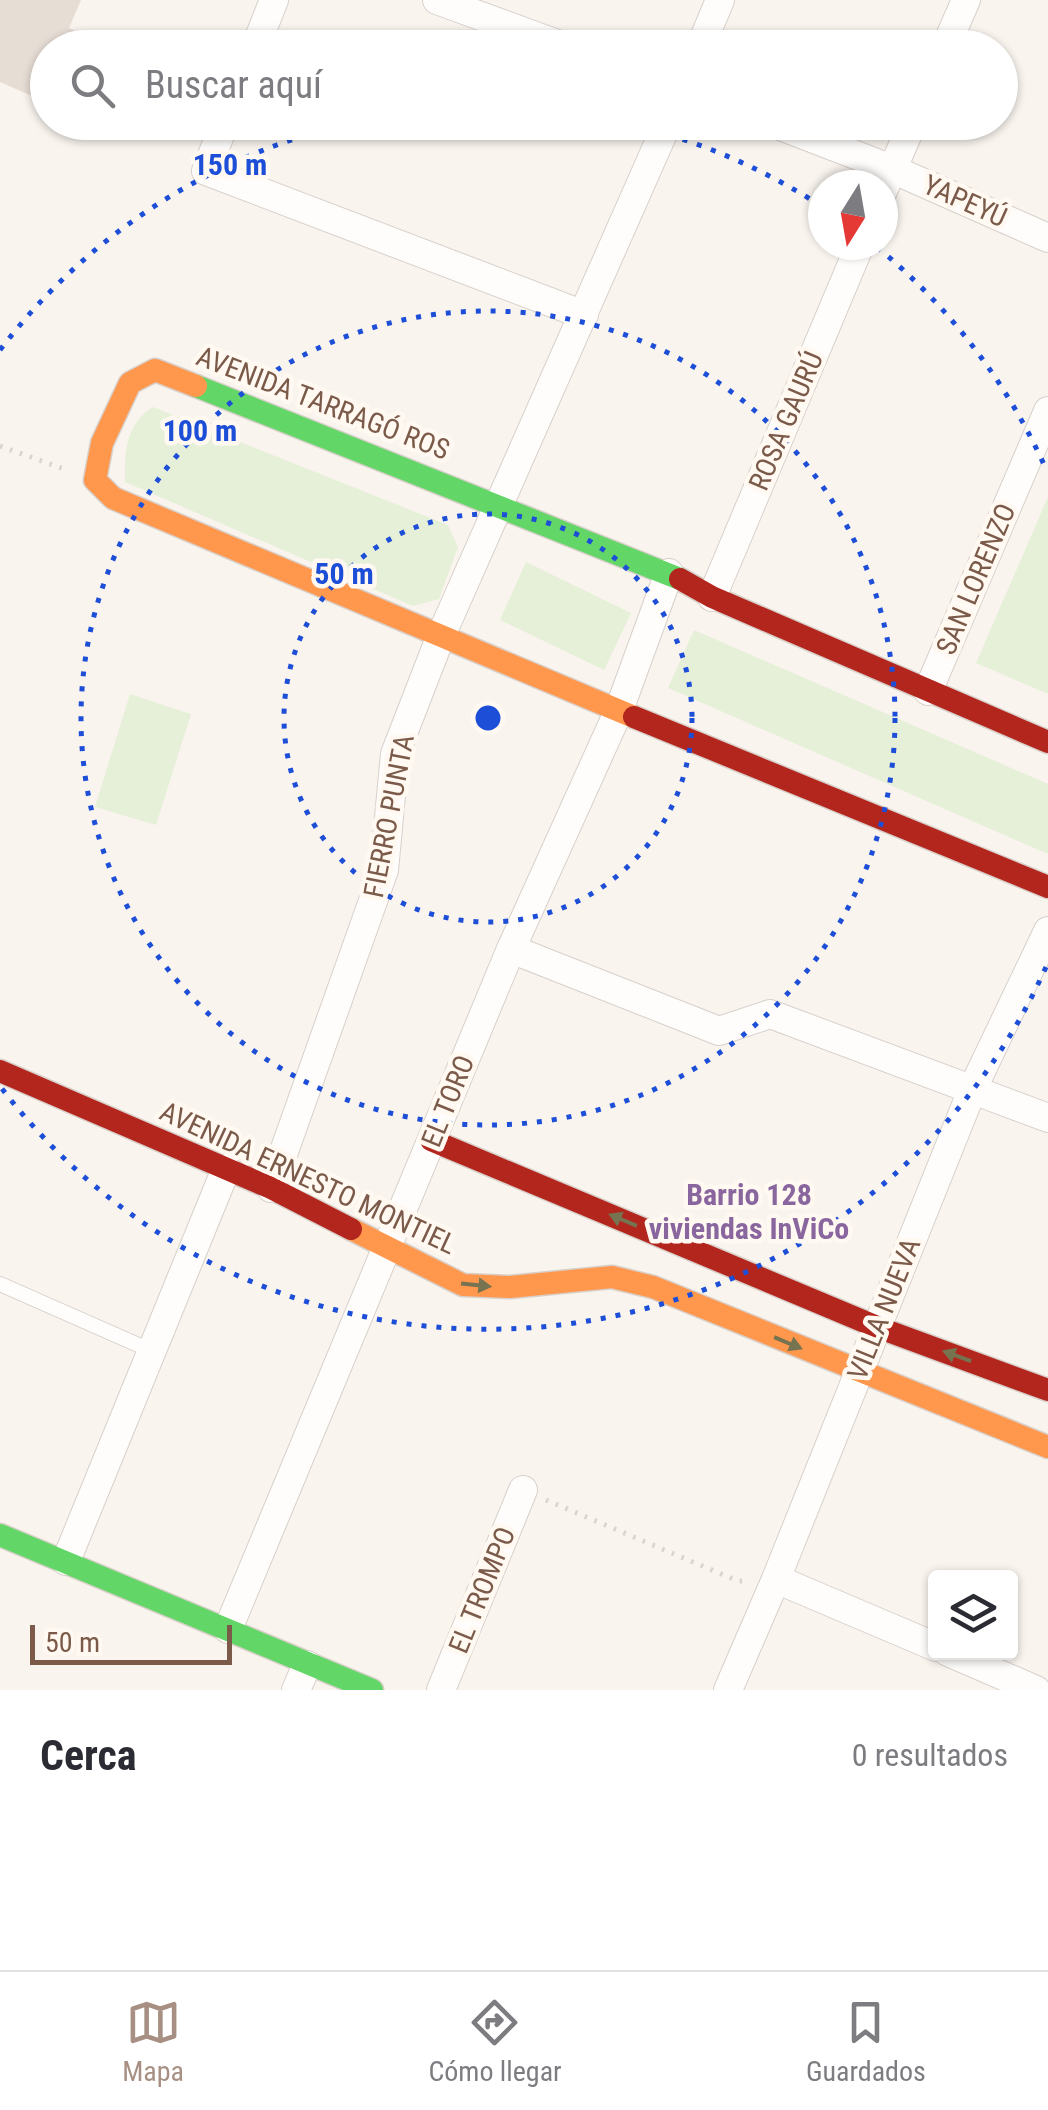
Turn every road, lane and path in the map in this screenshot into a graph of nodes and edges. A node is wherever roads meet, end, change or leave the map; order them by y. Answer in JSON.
{"nodes":[{"id":1,"x":274,"y":0,"type":"edge"},
{"id":2,"x":436,"y":0,"type":"edge"},
{"id":3,"x":720,"y":0,"type":"edge"},
{"id":4,"x":966,"y":0,"type":"edge"},
{"id":5,"x":262,"y":30,"type":"edge"},
{"id":6,"x":518,"y":30,"type":"edge"},
{"id":7,"x":708,"y":30,"type":"edge"},
{"id":8,"x":953,"y":30,"type":"edge"},
{"id":9,"x":218,"y":140,"type":"edge"},
{"id":10,"x":660,"y":140,"type":"edge"},
{"id":11,"x":807,"y":140,"type":"edge"},
{"id":12,"x":905,"y":140,"type":"edge"},
{"id":13,"x":868,"y":170,"type":"edge"},
{"id":14,"x":892,"y":170,"type":"edge"},
{"id":15,"x":898,"y":184,"type":"edge"},
{"id":16,"x":1048,"y":238,"type":"edge"},
{"id":17,"x":854,"y":260,"type":"edge"},
{"id":18,"x":584,"y":315,"type":"junction"},
{"id":19,"x":1048,"y":411,"type":"edge"},
{"id":20,"x":0,"y":446,"type":"edge"},
{"id":21,"x":95,"y":480,"type":"junction"},
{"id":22,"x":499,"y":505,"type":"junction"},
{"id":23,"x":669,"y":574,"type":"junction"},
{"id":24,"x":712,"y":597,"type":"junction"},
{"id":25,"x":440,"y":638,"type":"junction"},
{"id":26,"x":928,"y":692,"type":"junction"},
{"id":27,"x":620,"y":710,"type":"junction"},
{"id":28,"x":1048,"y":742,"type":"edge"},
{"id":29,"x":1048,"y":887,"type":"edge"},
{"id":30,"x":1048,"y":930,"type":"edge"},
{"id":31,"x":511,"y":949,"type":"junction"},
{"id":32,"x":3,"y":1080,"type":"edge"},
{"id":33,"x":973,"y":1088,"type":"junction"},
{"id":34,"x":1048,"y":1118,"type":"edge"},
{"id":35,"x":432,"y":1140,"type":"junction"},
{"id":36,"x":226,"y":1169,"type":"junction"},
{"id":37,"x":271,"y":1188,"type":"junction"},
{"id":38,"x":388,"y":1246,"type":"junction"},
{"id":39,"x":0,"y":1284,"type":"edge"},
{"id":40,"x":877,"y":1326,"type":"junction"},
{"id":41,"x":152,"y":1351,"type":"junction"},
{"id":42,"x":858,"y":1373,"type":"junction"},
{"id":43,"x":1048,"y":1390,"type":"edge"},
{"id":44,"x":1048,"y":1447,"type":"edge"},
{"id":45,"x":523,"y":1490,"type":"joint"},
{"id":46,"x":0,"y":1535,"type":"edge"},
{"id":47,"x":66,"y":1561,"type":"junction"},
{"id":48,"x":776,"y":1579,"type":"junction"},
{"id":49,"x":228,"y":1628,"type":"junction"},
{"id":50,"x":928,"y":1644,"type":"edge"},
{"id":51,"x":967,"y":1660,"type":"edge"},
{"id":52,"x":301,"y":1678,"type":"edge"},
{"id":53,"x":372,"y":1690,"type":"edge"},
{"id":54,"x":441,"y":1690,"type":"edge"},
{"id":55,"x":728,"y":1690,"type":"edge"},
{"id":56,"x":1036,"y":1690,"type":"edge"}],
"edges":[{"from":1,"to":5,"type":"street"},
{"from":2,"to":6,"type":"street"},
{"from":3,"to":7,"type":"street"},
{"from":4,"to":8,"type":"street"},
{"from":9,"to":18,"type":"street"},
{"from":10,"to":18,"type":"street","name":"FIERRO PUNTA"},
{"from":11,"to":13,"type":"street","name":"YAPEYÚ"},
{"from":12,"to":14,"type":"street"},
{"from":15,"to":16,"type":"street","name":"YAPEYÚ"},
{"from":17,"to":24,"type":"street","name":"ROSA GAURÚ"},
{"from":18,"to":22,"type":"street","name":"FIERRO PUNTA"},
{"from":19,"to":26,"type":"street","name":"SAN LORENZO"},
{"from":20,"to":21,"type":"path"},
{"from":21,"to":22,"type":"street","name":"AVENIDA TARRAGÓ ROS"},
{"from":21,"to":25,"type":"street"},
{"from":22,"to":23,"type":"street","name":"AVENIDA TARRAGÓ ROS"},
{"from":22,"to":25,"type":"street","name":"FIERRO PUNTA"},
{"from":23,"to":24,"type":"street","name":"AVENIDA TARRAGÓ ROS"},
{"from":23,"to":27,"type":"street","name":"EL TORO"},
{"from":24,"to":26,"type":"street","name":"AVENIDA TARRAGÓ ROS"},
{"from":25,"to":27,"type":"street"},
{"from":25,"to":37,"type":"street","name":"FIERRO PUNTA"},
{"from":26,"to":28,"type":"street","name":"AVENIDA TARRAGÓ ROS"},
{"from":27,"to":29,"type":"street"},
{"from":27,"to":31,"type":"street","name":"EL TORO"},
{"from":30,"to":33,"type":"street","name":"VILLA NUEVA"},
{"from":31,"to":33,"type":"street"},
{"from":31,"to":35,"type":"street","name":"EL TORO"},
{"from":32,"to":36,"type":"street","name":"AVENIDA ERNESTO MONTIEL"},
{"from":33,"to":34,"type":"street"},
{"from":33,"to":40,"type":"street","name":"VILLA NUEVA"},
{"from":35,"to":38,"type":"street","name":"EL TORO"},
{"from":40,"to":35,"type":"street","one_way":true},
{"from":36,"to":37,"type":"street","name":"AVENIDA ERNESTO MONTIEL"},
{"from":36,"to":41,"type":"street"},
{"from":37,"to":38,"type":"street","name":"AVENIDA ERNESTO MONTIEL"},
{"from":38,"to":42,"type":"street","name":"AVENIDA ERNESTO MONTIEL","one_way":true},
{"from":38,"to":49,"type":"street","name":"EL TORO"},
{"from":39,"to":41,"type":"lane"},
{"from":40,"to":42,"type":"street","name":"VILLA NUEVA"},
{"from":43,"to":40,"type":"street","one_way":true},
{"from":41,"to":47,"type":"street"},
{"from":42,"to":44,"type":"street","name":"AVENIDA ERNESTO MONTIEL"},
{"from":42,"to":48,"type":"street","name":"VILLA NUEVA"},
{"from":45,"to":48,"type":"path"},
{"from":45,"to":54,"type":"street","name":"EL TROMPO"},
{"from":46,"to":47,"type":"street"},
{"from":47,"to":49,"type":"street"},
{"from":48,"to":50,"type":"street"},
{"from":48,"to":55,"type":"street","name":"VILLA NUEVA"},
{"from":49,"to":52,"type":"street"},
{"from":51,"to":56,"type":"street"},
{"from":52,"to":53,"type":"street"}]}
